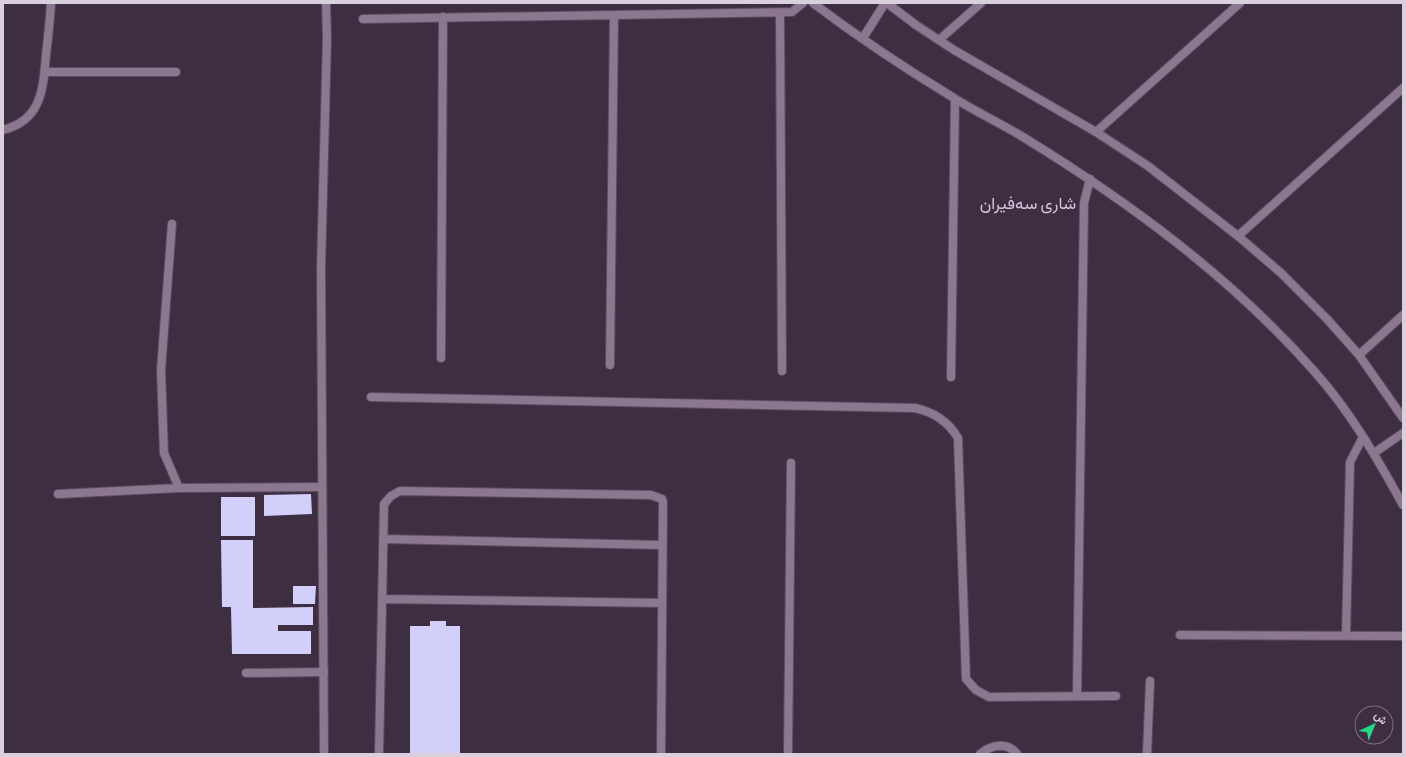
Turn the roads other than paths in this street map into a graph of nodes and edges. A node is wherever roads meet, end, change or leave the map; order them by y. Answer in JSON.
{"nodes":[{"id":1,"x":52,"y":3,"type":"edge"},
{"id":2,"x":326,"y":3,"type":"edge"},
{"id":3,"x":803,"y":3,"type":"edge"},
{"id":4,"x":814,"y":3,"type":"edge"},
{"id":5,"x":886,"y":3,"type":"edge"},
{"id":6,"x":981,"y":3,"type":"edge"},
{"id":7,"x":1240,"y":3,"type":"edge"},
{"id":8,"x":780,"y":12,"type":"junction"},
{"id":9,"x":614,"y":15,"type":"junction"},
{"id":10,"x":443,"y":17,"type":"junction"},
{"id":11,"x":363,"y":19,"type":"dead end"},
{"id":12,"x":863,"y":38,"type":"junction"},
{"id":13,"x":939,"y":40,"type":"junction"},
{"id":14,"x":45,"y":72,"type":"junction"},
{"id":15,"x":176,"y":72,"type":"dead end"},
{"id":16,"x":1403,"y":88,"type":"edge"},
{"id":17,"x":955,"y":99,"type":"junction"},
{"id":18,"x":3,"y":130,"type":"edge"},
{"id":19,"x":1096,"y":132,"type":"junction"},
{"id":20,"x":1090,"y":179,"type":"junction"},
{"id":21,"x":172,"y":224,"type":"dead end"},
{"id":22,"x":1238,"y":236,"type":"junction"},
{"id":23,"x":1403,"y":315,"type":"edge"},
{"id":24,"x":1359,"y":355,"type":"junction"},
{"id":25,"x":441,"y":358,"type":"dead end"},
{"id":26,"x":610,"y":365,"type":"dead end"},
{"id":27,"x":782,"y":371,"type":"dead end"},
{"id":28,"x":951,"y":377,"type":"dead end"},
{"id":29,"x":371,"y":397,"type":"dead end"},
{"id":30,"x":1403,"y":418,"type":"edge"},
{"id":31,"x":1403,"y":433,"type":"edge"},
{"id":32,"x":1363,"y":437,"type":"junction"},
{"id":33,"x":1374,"y":453,"type":"junction"},
{"id":34,"x":791,"y":463,"type":"dead end"},
{"id":35,"x":322,"y":487,"type":"junction"},
{"id":36,"x":179,"y":488,"type":"junction"},
{"id":37,"x":58,"y":494,"type":"dead end"},
{"id":38,"x":1403,"y":505,"type":"edge"},
{"id":39,"x":384,"y":539,"type":"junction"},
{"id":40,"x":662,"y":545,"type":"junction"},
{"id":41,"x":382,"y":598,"type":"junction"},
{"id":42,"x":662,"y":603,"type":"junction"},
{"id":43,"x":1180,"y":634,"type":"dead end"},
{"id":44,"x":1346,"y":636,"type":"junction"},
{"id":45,"x":1403,"y":636,"type":"edge"},
{"id":46,"x":324,"y":672,"type":"junction"},
{"id":47,"x":246,"y":673,"type":"dead end"},
{"id":48,"x":1150,"y":682,"type":"dead end"},
{"id":49,"x":1077,"y":696,"type":"junction"},
{"id":50,"x":1116,"y":696,"type":"dead end"},
{"id":51,"x":324,"y":754,"type":"edge"},
{"id":52,"x":379,"y":754,"type":"edge"},
{"id":53,"x":661,"y":754,"type":"edge"},
{"id":54,"x":788,"y":754,"type":"edge"},
{"id":55,"x":980,"y":754,"type":"edge"},
{"id":56,"x":1017,"y":754,"type":"edge"},
{"id":57,"x":1147,"y":754,"type":"edge"}],
"edges":[{"from":1,"to":14,"type":"street"},
{"from":2,"to":35,"type":"street"},
{"from":3,"to":8,"type":"street"},
{"from":4,"to":12,"type":"street"},
{"from":5,"to":12,"type":"street"},
{"from":5,"to":13,"type":"street"},
{"from":6,"to":13,"type":"street"},
{"from":7,"to":19,"type":"street"},
{"from":8,"to":9,"type":"street"},
{"from":8,"to":27,"type":"street"},
{"from":9,"to":10,"type":"street"},
{"from":9,"to":26,"type":"street"},
{"from":10,"to":11,"type":"street"},
{"from":10,"to":25,"type":"street"},
{"from":12,"to":17,"type":"street"},
{"from":13,"to":19,"type":"street"},
{"from":14,"to":15,"type":"street"},
{"from":14,"to":18,"type":"street"},
{"from":16,"to":22,"type":"street"},
{"from":17,"to":20,"type":"street"},
{"from":17,"to":28,"type":"street"},
{"from":19,"to":22,"type":"street"},
{"from":20,"to":32,"type":"street"},
{"from":20,"to":49,"type":"street"},
{"from":21,"to":36,"type":"street"},
{"from":22,"to":24,"type":"street"},
{"from":23,"to":24,"type":"street"},
{"from":24,"to":30,"type":"street"},
{"from":29,"to":49,"type":"street"},
{"from":31,"to":33,"type":"street"},
{"from":32,"to":33,"type":"street"},
{"from":32,"to":44,"type":"street"},
{"from":33,"to":38,"type":"street"},
{"from":34,"to":54,"type":"street"},
{"from":35,"to":36,"type":"street"},
{"from":35,"to":46,"type":"street"},
{"from":36,"to":37,"type":"street"},
{"from":39,"to":40,"type":"street"},
{"from":39,"to":40,"type":"street"},
{"from":39,"to":41,"type":"street"},
{"from":40,"to":42,"type":"street"},
{"from":41,"to":42,"type":"street"},
{"from":41,"to":52,"type":"street"},
{"from":42,"to":53,"type":"street"},
{"from":43,"to":44,"type":"street"},
{"from":44,"to":45,"type":"street"},
{"from":46,"to":47,"type":"street"},
{"from":46,"to":51,"type":"street"},
{"from":48,"to":57,"type":"street"},
{"from":49,"to":50,"type":"street"},
{"from":55,"to":56,"type":"street"}]}
